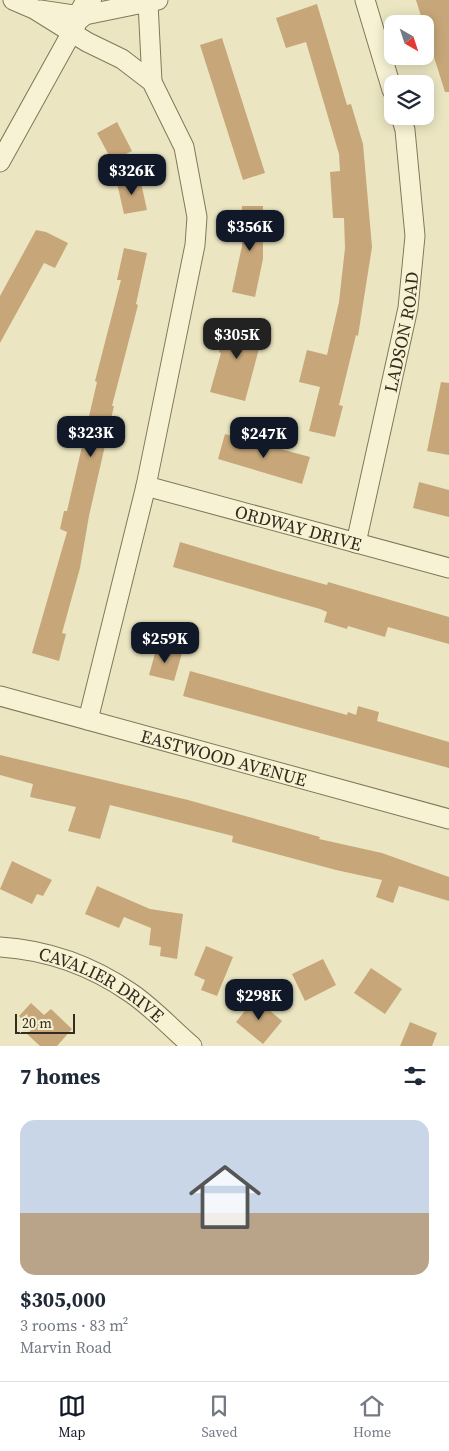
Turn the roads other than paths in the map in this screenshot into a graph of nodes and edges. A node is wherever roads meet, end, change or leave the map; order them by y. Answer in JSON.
{"nodes":[{"id":1,"x":13,"y":0,"type":"edge"},
{"id":2,"x":365,"y":0,"type":"edge"},
{"id":3,"x":153,"y":2,"type":"edge"},
{"id":4,"x":80,"y":16,"type":"edge"},
{"id":5,"x":388,"y":75,"type":"edge"},
{"id":6,"x":152,"y":82,"type":"junction"},
{"id":7,"x":403,"y":125,"type":"edge"},
{"id":8,"x":0,"y":162,"type":"edge"},
{"id":9,"x":146,"y":486,"type":"junction"},
{"id":10,"x":356,"y":543,"type":"junction"},
{"id":11,"x":449,"y":568,"type":"edge"},
{"id":12,"x":0,"y":696,"type":"edge"},
{"id":13,"x":88,"y":720,"type":"junction"},
{"id":14,"x":449,"y":819,"type":"edge"},
{"id":15,"x":0,"y":947,"type":"edge"},
{"id":16,"x":192,"y":1046,"type":"edge"}],
"edges":[{"from":1,"to":4,"type":"street"},
{"from":2,"to":5,"type":"street"},
{"from":3,"to":4,"type":"street"},
{"from":3,"to":6,"type":"street"},
{"from":4,"to":6,"type":"street"},
{"from":4,"to":8,"type":"street"},
{"from":6,"to":9,"type":"street"},
{"from":7,"to":10,"type":"street","name":"LADSON ROAD"},
{"from":9,"to":10,"type":"street","name":"ORDWAY DRIVE"},
{"from":9,"to":13,"type":"street"},
{"from":10,"to":11,"type":"street","name":"ORDWAY DRIVE"},
{"from":12,"to":13,"type":"street","name":"EASTWOOD AVENUE"},
{"from":13,"to":14,"type":"street","name":"EASTWOOD AVENUE"},
{"from":15,"to":16,"type":"street","name":"CAVALIER DRIVE"}]}
